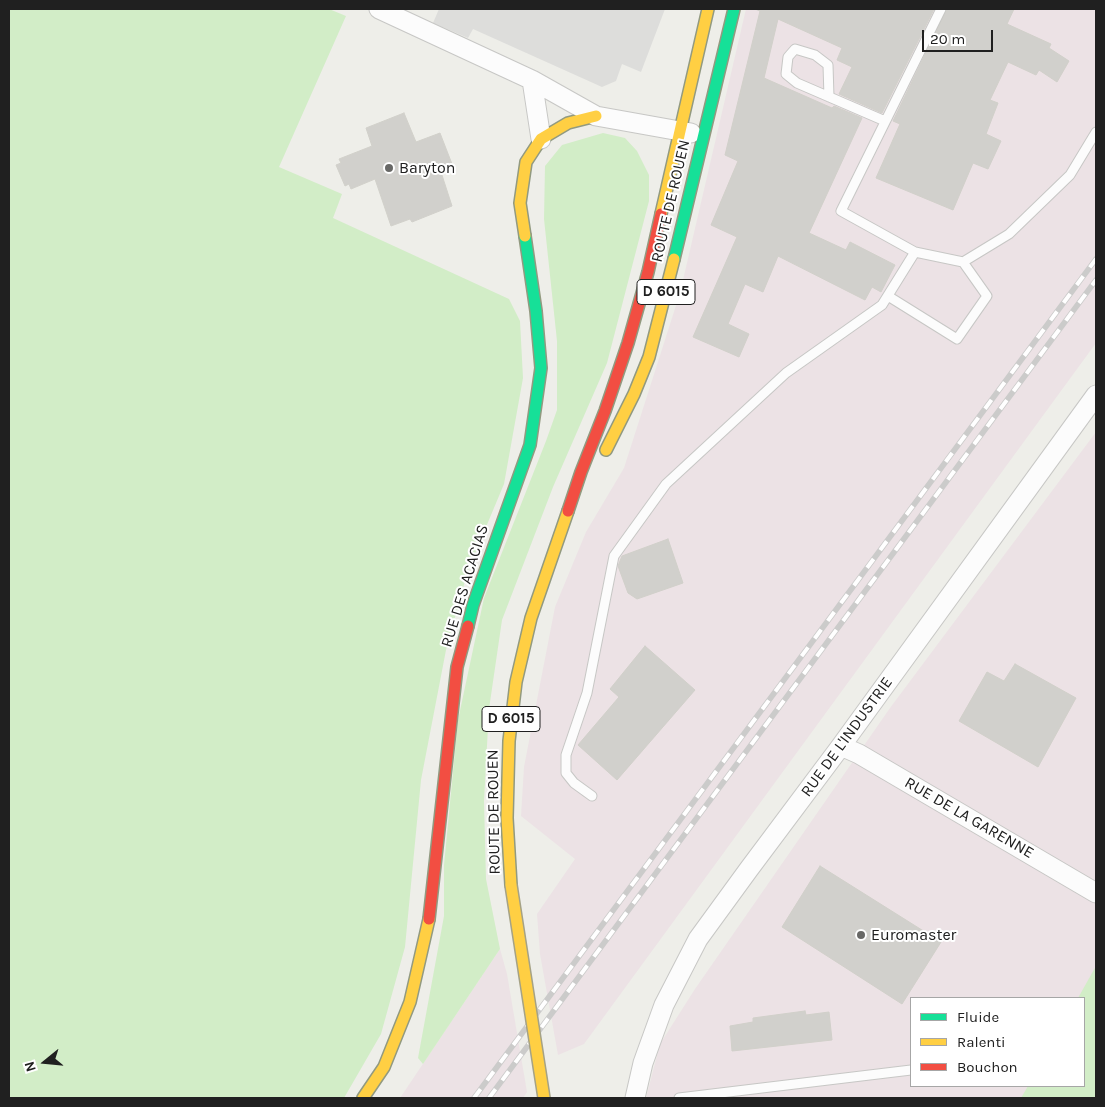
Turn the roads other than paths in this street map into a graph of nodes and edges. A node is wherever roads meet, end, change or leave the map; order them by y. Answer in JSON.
{"nodes":[{"id":1,"x":379,"y":9,"type":"edge"},
{"id":2,"x":708,"y":9,"type":"edge"},
{"id":3,"x":734,"y":9,"type":"edge"},
{"id":4,"x":941,"y":9,"type":"edge"},
{"id":5,"x":532,"y":80,"type":"junction"},
{"id":6,"x":829,"y":97,"type":"junction"},
{"id":7,"x":596,"y":116,"type":"junction"},
{"id":8,"x":885,"y":121,"type":"junction"},
{"id":9,"x":679,"y":131,"type":"junction"},
{"id":10,"x":1096,"y":132,"type":"edge"},
{"id":11,"x":703,"y":135,"type":"junction"},
{"id":12,"x":541,"y":139,"type":"junction"},
{"id":13,"x":915,"y":252,"type":"junction"},
{"id":14,"x":963,"y":262,"type":"junction"},
{"id":15,"x":888,"y":296,"type":"junction"},
{"id":16,"x":1096,"y":395,"type":"edge"},
{"id":17,"x":602,"y":458,"type":"dead end"},
{"id":18,"x":589,"y":483,"type":"dead end"},
{"id":19,"x":551,"y":558,"type":"junction"},
{"id":20,"x":841,"y":746,"type":"junction"},
{"id":21,"x":592,"y":796,"type":"dead end"},
{"id":22,"x":1096,"y":893,"type":"edge"},
{"id":23,"x":910,"y":1070,"type":"edge"},
{"id":24,"x":363,"y":1098,"type":"edge"},
{"id":25,"x":544,"y":1098,"type":"edge"},
{"id":26,"x":635,"y":1098,"type":"edge"},
{"id":27,"x":679,"y":1098,"type":"edge"}],
"edges":[{"from":1,"to":5,"type":"street"},
{"from":2,"to":9,"type":"main road","name":"ROUTE DE ROUEN","number":"D 6015"},
{"from":3,"to":11,"type":"main road","name":"ROUTE DE ROUEN","number":"D 6015"},
{"from":4,"to":8,"type":"lane"},
{"from":5,"to":7,"type":"street"},
{"from":5,"to":12,"type":"street"},
{"from":6,"to":6,"type":"lane"},
{"from":6,"to":8,"type":"lane"},
{"from":7,"to":9,"type":"street"},
{"from":7,"to":12,"type":"main road","name":"RUE DES ACACIAS"},
{"from":8,"to":13,"type":"lane"},
{"from":9,"to":11,"type":"street"},
{"from":9,"to":19,"type":"main road","name":"ROUTE DE ROUEN","number":"D 6015"},
{"from":10,"to":14,"type":"lane"},
{"from":11,"to":17,"type":"main road","name":"ROUTE DE ROUEN","number":"D 6015"},
{"from":12,"to":24,"type":"main road","name":"RUE DES ACACIAS"},
{"from":13,"to":14,"type":"lane"},
{"from":13,"to":15,"type":"lane"},
{"from":14,"to":15,"type":"lane"},
{"from":15,"to":21,"type":"lane"},
{"from":16,"to":20,"type":"street","name":"RUE DE L'INDUSTRIE"},
{"from":18,"to":19,"type":"main road","name":"ROUTE DE ROUEN","number":"D 6015"},
{"from":19,"to":25,"type":"main road","name":"ROUTE DE ROUEN","number":"D 6015","bridge":true},
{"from":20,"to":22,"type":"street","name":"RUE DE LA GARENNE"},
{"from":20,"to":26,"type":"street","name":"RUE DE L'INDUSTRIE"},
{"from":23,"to":27,"type":"lane"}]}
